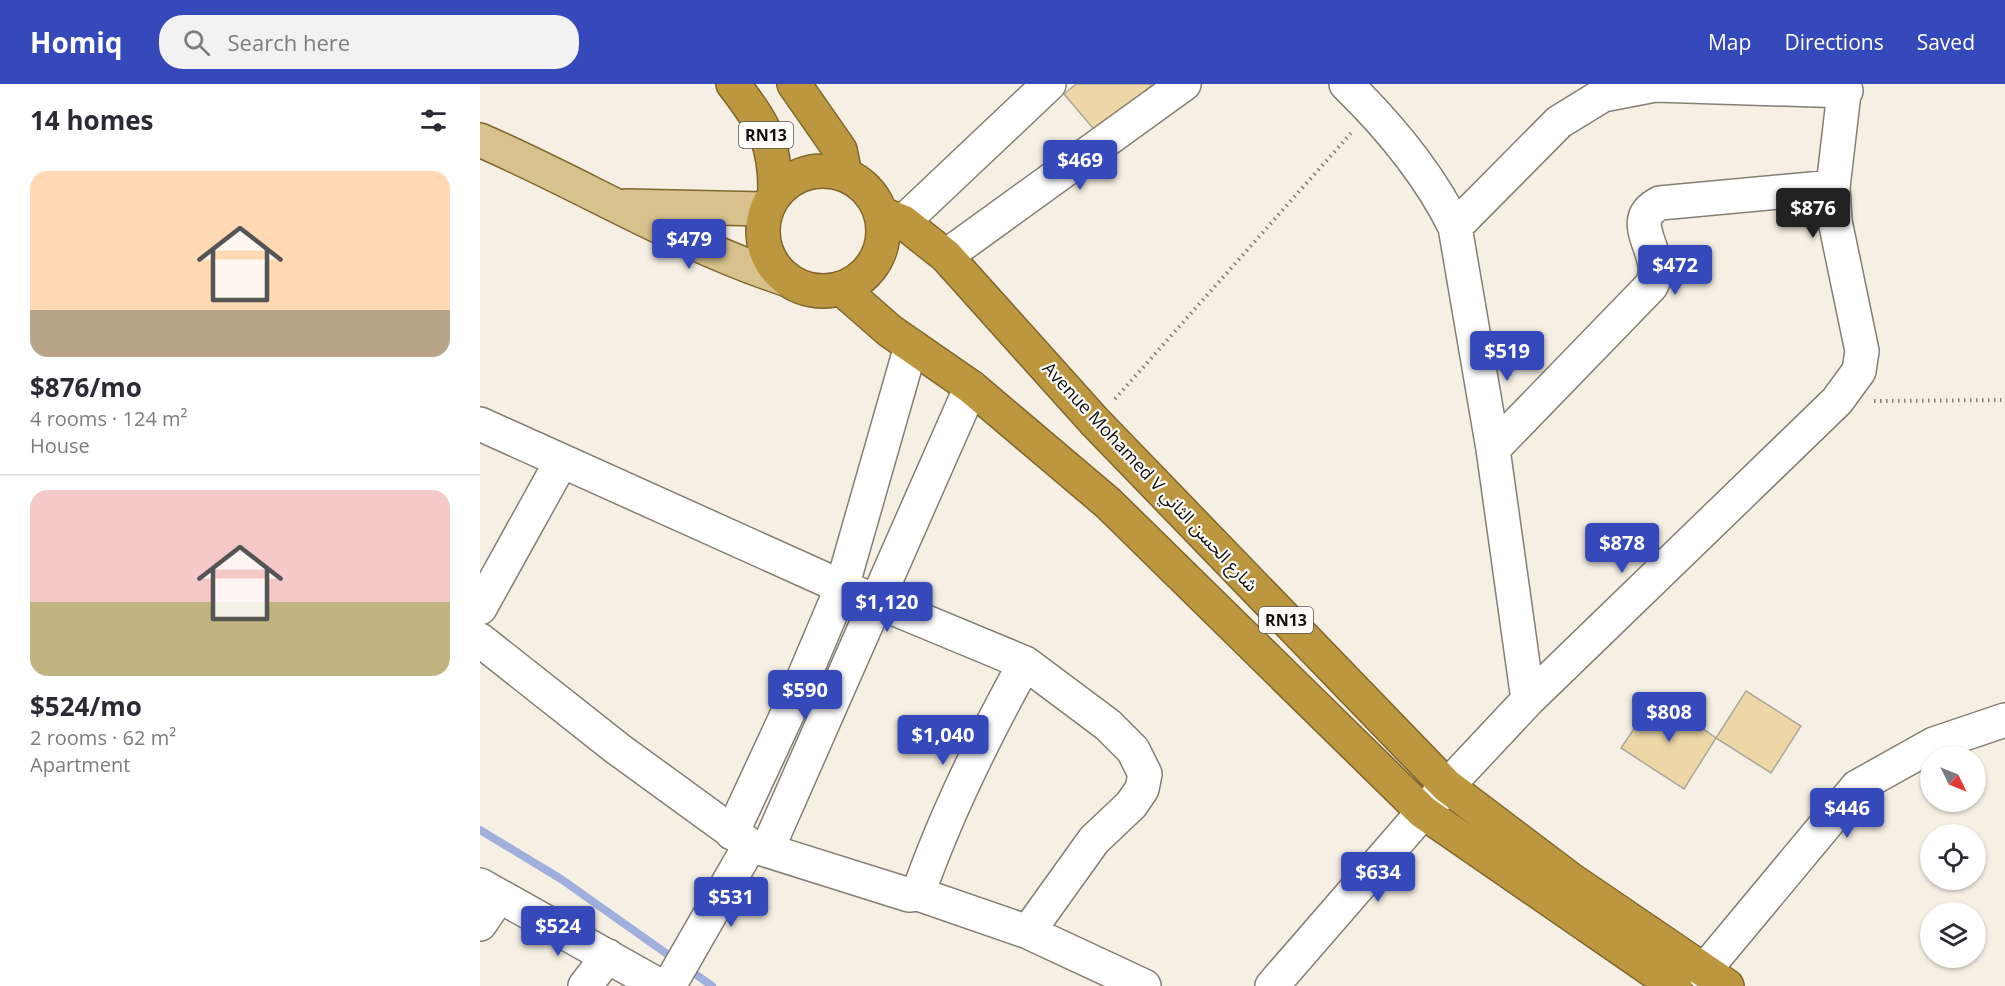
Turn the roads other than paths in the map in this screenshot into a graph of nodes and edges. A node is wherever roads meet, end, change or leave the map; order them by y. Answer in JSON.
{"nodes":[{"id":1,"x":732,"y":84,"type":"edge"},
{"id":2,"x":794,"y":84,"type":"edge"},
{"id":3,"x":1049,"y":84,"type":"edge"},
{"id":4,"x":1184,"y":84,"type":"edge"},
{"id":5,"x":1346,"y":84,"type":"edge"},
{"id":6,"x":1845,"y":87,"type":"edge"},
{"id":7,"x":480,"y":140,"type":"edge"},
{"id":8,"x":844,"y":174,"type":"junction"},
{"id":9,"x":1833,"y":187,"type":"junction"},
{"id":10,"x":771,"y":202,"type":"junction"},
{"id":11,"x":615,"y":206,"type":"junction"},
{"id":12,"x":893,"y":218,"type":"junction"},
{"id":13,"x":1455,"y":227,"type":"junction"},
{"id":14,"x":946,"y":256,"type":"junction"},
{"id":15,"x":785,"y":279,"type":"junction"},
{"id":16,"x":842,"y":289,"type":"junction"},
{"id":17,"x":911,"y":346,"type":"junction"},
{"id":18,"x":971,"y":387,"type":"junction"},
{"id":19,"x":480,"y":424,"type":"edge"},
{"id":20,"x":1493,"y":449,"type":"junction"},
{"id":21,"x":561,"y":462,"type":"junction"},
{"id":22,"x":842,"y":587,"type":"junction"},
{"id":23,"x":878,"y":601,"type":"junction"},
{"id":24,"x":480,"y":608,"type":"edge"},
{"id":25,"x":480,"y":640,"type":"edge"},
{"id":26,"x":1025,"y":663,"type":"junction"},
{"id":27,"x":798,"y":691,"type":"junction"},
{"id":28,"x":1528,"y":700,"type":"junction"},
{"id":29,"x":832,"y":705,"type":"junction"},
{"id":30,"x":2005,"y":720,"type":"edge"},
{"id":31,"x":1447,"y":786,"type":"junction"},
{"id":32,"x":1423,"y":813,"type":"junction"},
{"id":33,"x":750,"y":843,"type":"junction"},
{"id":34,"x":489,"y":890,"type":"edge"},
{"id":35,"x":918,"y":894,"type":"junction"},
{"id":36,"x":480,"y":924,"type":"edge"},
{"id":37,"x":1028,"y":932,"type":"junction"},
{"id":38,"x":608,"y":956,"type":"junction"},
{"id":39,"x":1702,"y":981,"type":"edge"},
{"id":40,"x":585,"y":986,"type":"edge"},
{"id":41,"x":660,"y":986,"type":"edge"},
{"id":42,"x":669,"y":986,"type":"edge"},
{"id":43,"x":1144,"y":986,"type":"edge"},
{"id":44,"x":1272,"y":986,"type":"edge"}],
"edges":[{"from":1,"to":10,"type":"highway","number":"RN13"},
{"from":2,"to":8,"type":"highway","number":"RN13"},
{"from":3,"to":12,"type":"street"},
{"from":4,"to":14,"type":"street"},
{"from":5,"to":13,"type":"street"},
{"from":6,"to":9,"type":"street"},
{"from":6,"to":13,"type":"street"},
{"from":7,"to":11,"type":"main road"},
{"from":8,"to":10,"type":"highway"},
{"from":8,"to":12,"type":"highway","name":"Avenue Mohamed V شارع الحسن الثاني","number":"RN13"},
{"from":9,"to":20,"type":"street"},
{"from":9,"to":28,"type":"street"},
{"from":10,"to":11,"type":"main road"},
{"from":10,"to":15,"type":"highway","number":"RN13"},
{"from":11,"to":15,"type":"main road"},
{"from":12,"to":14,"type":"highway","name":"Avenue Mohamed V شارع الحسن الثاني","number":"RN13"},
{"from":12,"to":16,"type":"highway"},
{"from":13,"to":20,"type":"street"},
{"from":14,"to":31,"type":"highway","name":"Avenue Mohamed V شارع الحسن الثاني","number":"RN13"},
{"from":15,"to":16,"type":"highway"},
{"from":16,"to":17,"type":"highway","number":"RN13"},
{"from":17,"to":18,"type":"highway","number":"RN13"},
{"from":17,"to":22,"type":"street"},
{"from":18,"to":23,"type":"street"},
{"from":18,"to":32,"type":"highway","number":"RN13"},
{"from":19,"to":21,"type":"street"},
{"from":20,"to":28,"type":"street"},
{"from":21,"to":22,"type":"street"},
{"from":21,"to":24,"type":"street"},
{"from":22,"to":23,"type":"street"},
{"from":22,"to":27,"type":"street"},
{"from":23,"to":26,"type":"street"},
{"from":23,"to":29,"type":"street"},
{"from":25,"to":33,"type":"street"},
{"from":26,"to":35,"type":"street"},
{"from":26,"to":37,"type":"street"},
{"from":27,"to":29,"type":"street"},
{"from":27,"to":33,"type":"street"},
{"from":28,"to":31,"type":"street"},
{"from":29,"to":33,"type":"street"},
{"from":30,"to":39,"type":"street"},
{"from":31,"to":32,"type":"street"},
{"from":31,"to":39,"type":"highway","name":"Avenue Mohamed V شارع الحسن الثاني","number":"RN13"},
{"from":32,"to":39,"type":"highway","number":"RN13"},
{"from":32,"to":44,"type":"street"},
{"from":33,"to":35,"type":"street"},
{"from":33,"to":42,"type":"street"},
{"from":34,"to":36,"type":"street"},
{"from":34,"to":38,"type":"street"},
{"from":35,"to":37,"type":"street"},
{"from":37,"to":43,"type":"street"},
{"from":38,"to":40,"type":"street"},
{"from":38,"to":41,"type":"street"}]}
